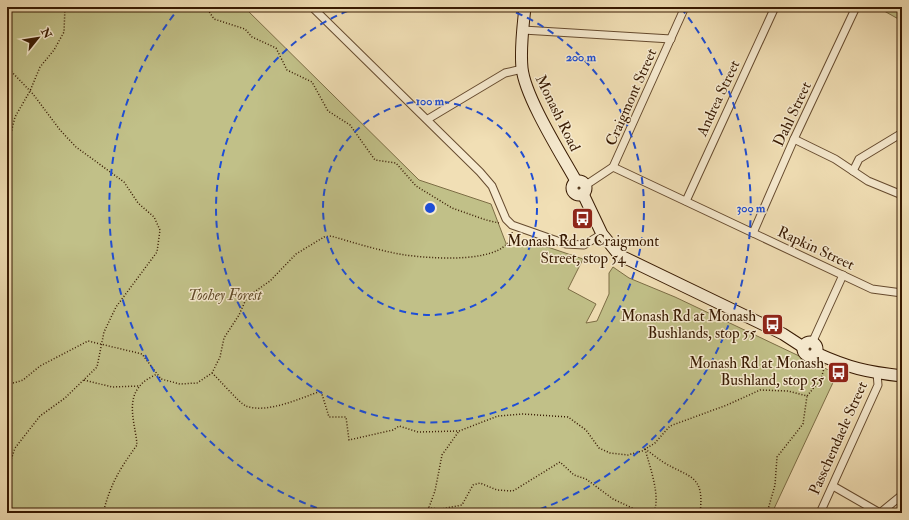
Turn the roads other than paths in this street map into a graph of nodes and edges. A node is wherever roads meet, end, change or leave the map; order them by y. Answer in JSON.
{"nodes":[{"id":1,"x":312,"y":7,"type":"edge"},
{"id":2,"x":525,"y":7,"type":"edge"},
{"id":3,"x":685,"y":7,"type":"edge"},
{"id":4,"x":775,"y":7,"type":"edge"},
{"id":5,"x":856,"y":7,"type":"edge"},
{"id":6,"x":523,"y":30,"type":"junction"},
{"id":7,"x":671,"y":39,"type":"junction"},
{"id":8,"x":522,"y":69,"type":"junction"},
{"id":9,"x":428,"y":119,"type":"junction"},
{"id":10,"x":902,"y":133,"type":"edge"},
{"id":11,"x":794,"y":139,"type":"junction"},
{"id":12,"x":613,"y":167,"type":"junction"},
{"id":13,"x":853,"y":171,"type":"junction"},
{"id":14,"x":582,"y":187,"type":"junction"},
{"id":15,"x":902,"y":195,"type":"edge"},
{"id":16,"x":686,"y":201,"type":"junction"},
{"id":17,"x":753,"y":233,"type":"junction"},
{"id":18,"x":602,"y":234,"type":"junction"},
{"id":19,"x":843,"y":275,"type":"junction"},
{"id":20,"x":902,"y":293,"type":"edge"},
{"id":21,"x":814,"y":350,"type":"junction"},
{"id":22,"x":877,"y":373,"type":"junction"},
{"id":23,"x":902,"y":376,"type":"edge"},
{"id":24,"x":833,"y":486,"type":"junction"},
{"id":25,"x":902,"y":495,"type":"edge"},
{"id":26,"x":820,"y":513,"type":"edge"},
{"id":27,"x":880,"y":513,"type":"edge"}],
"edges":[{"from":1,"to":9,"type":"street"},
{"from":2,"to":6,"type":"street","name":"Monash Road"},
{"from":3,"to":7,"type":"street","name":"Craigmont Street"},
{"from":4,"to":16,"type":"street","name":"Andrea Street"},
{"from":5,"to":11,"type":"street","name":"Dahl Street"},
{"from":6,"to":7,"type":"street"},
{"from":6,"to":8,"type":"street","name":"Monash Road"},
{"from":7,"to":12,"type":"street","name":"Craigmont Street"},
{"from":8,"to":9,"type":"street"},
{"from":8,"to":14,"type":"street","name":"Monash Road"},
{"from":9,"to":18,"type":"street"},
{"from":10,"to":13,"type":"street"},
{"from":11,"to":13,"type":"street"},
{"from":11,"to":17,"type":"street","name":"Dahl Street"},
{"from":12,"to":14,"type":"street","name":"Craigmont Street"},
{"from":12,"to":16,"type":"street","name":"Rapkin Street"},
{"from":13,"to":15,"type":"street"},
{"from":14,"to":18,"type":"street","name":"Monash Road"},
{"from":16,"to":17,"type":"street","name":"Rapkin Street"},
{"from":17,"to":19,"type":"street","name":"Rapkin Street"},
{"from":18,"to":21,"type":"street","name":"Monash Road"},
{"from":19,"to":20,"type":"street","name":"Rapkin Street"},
{"from":19,"to":21,"type":"street"},
{"from":21,"to":22,"type":"street","name":"Monash Road"},
{"from":22,"to":23,"type":"street","name":"Monash Road"},
{"from":22,"to":24,"type":"street","name":"Passchendaele Street"},
{"from":24,"to":26,"type":"street","name":"Passchendaele Street"},
{"from":24,"to":27,"type":"street"},
{"from":25,"to":27,"type":"street"}]}
